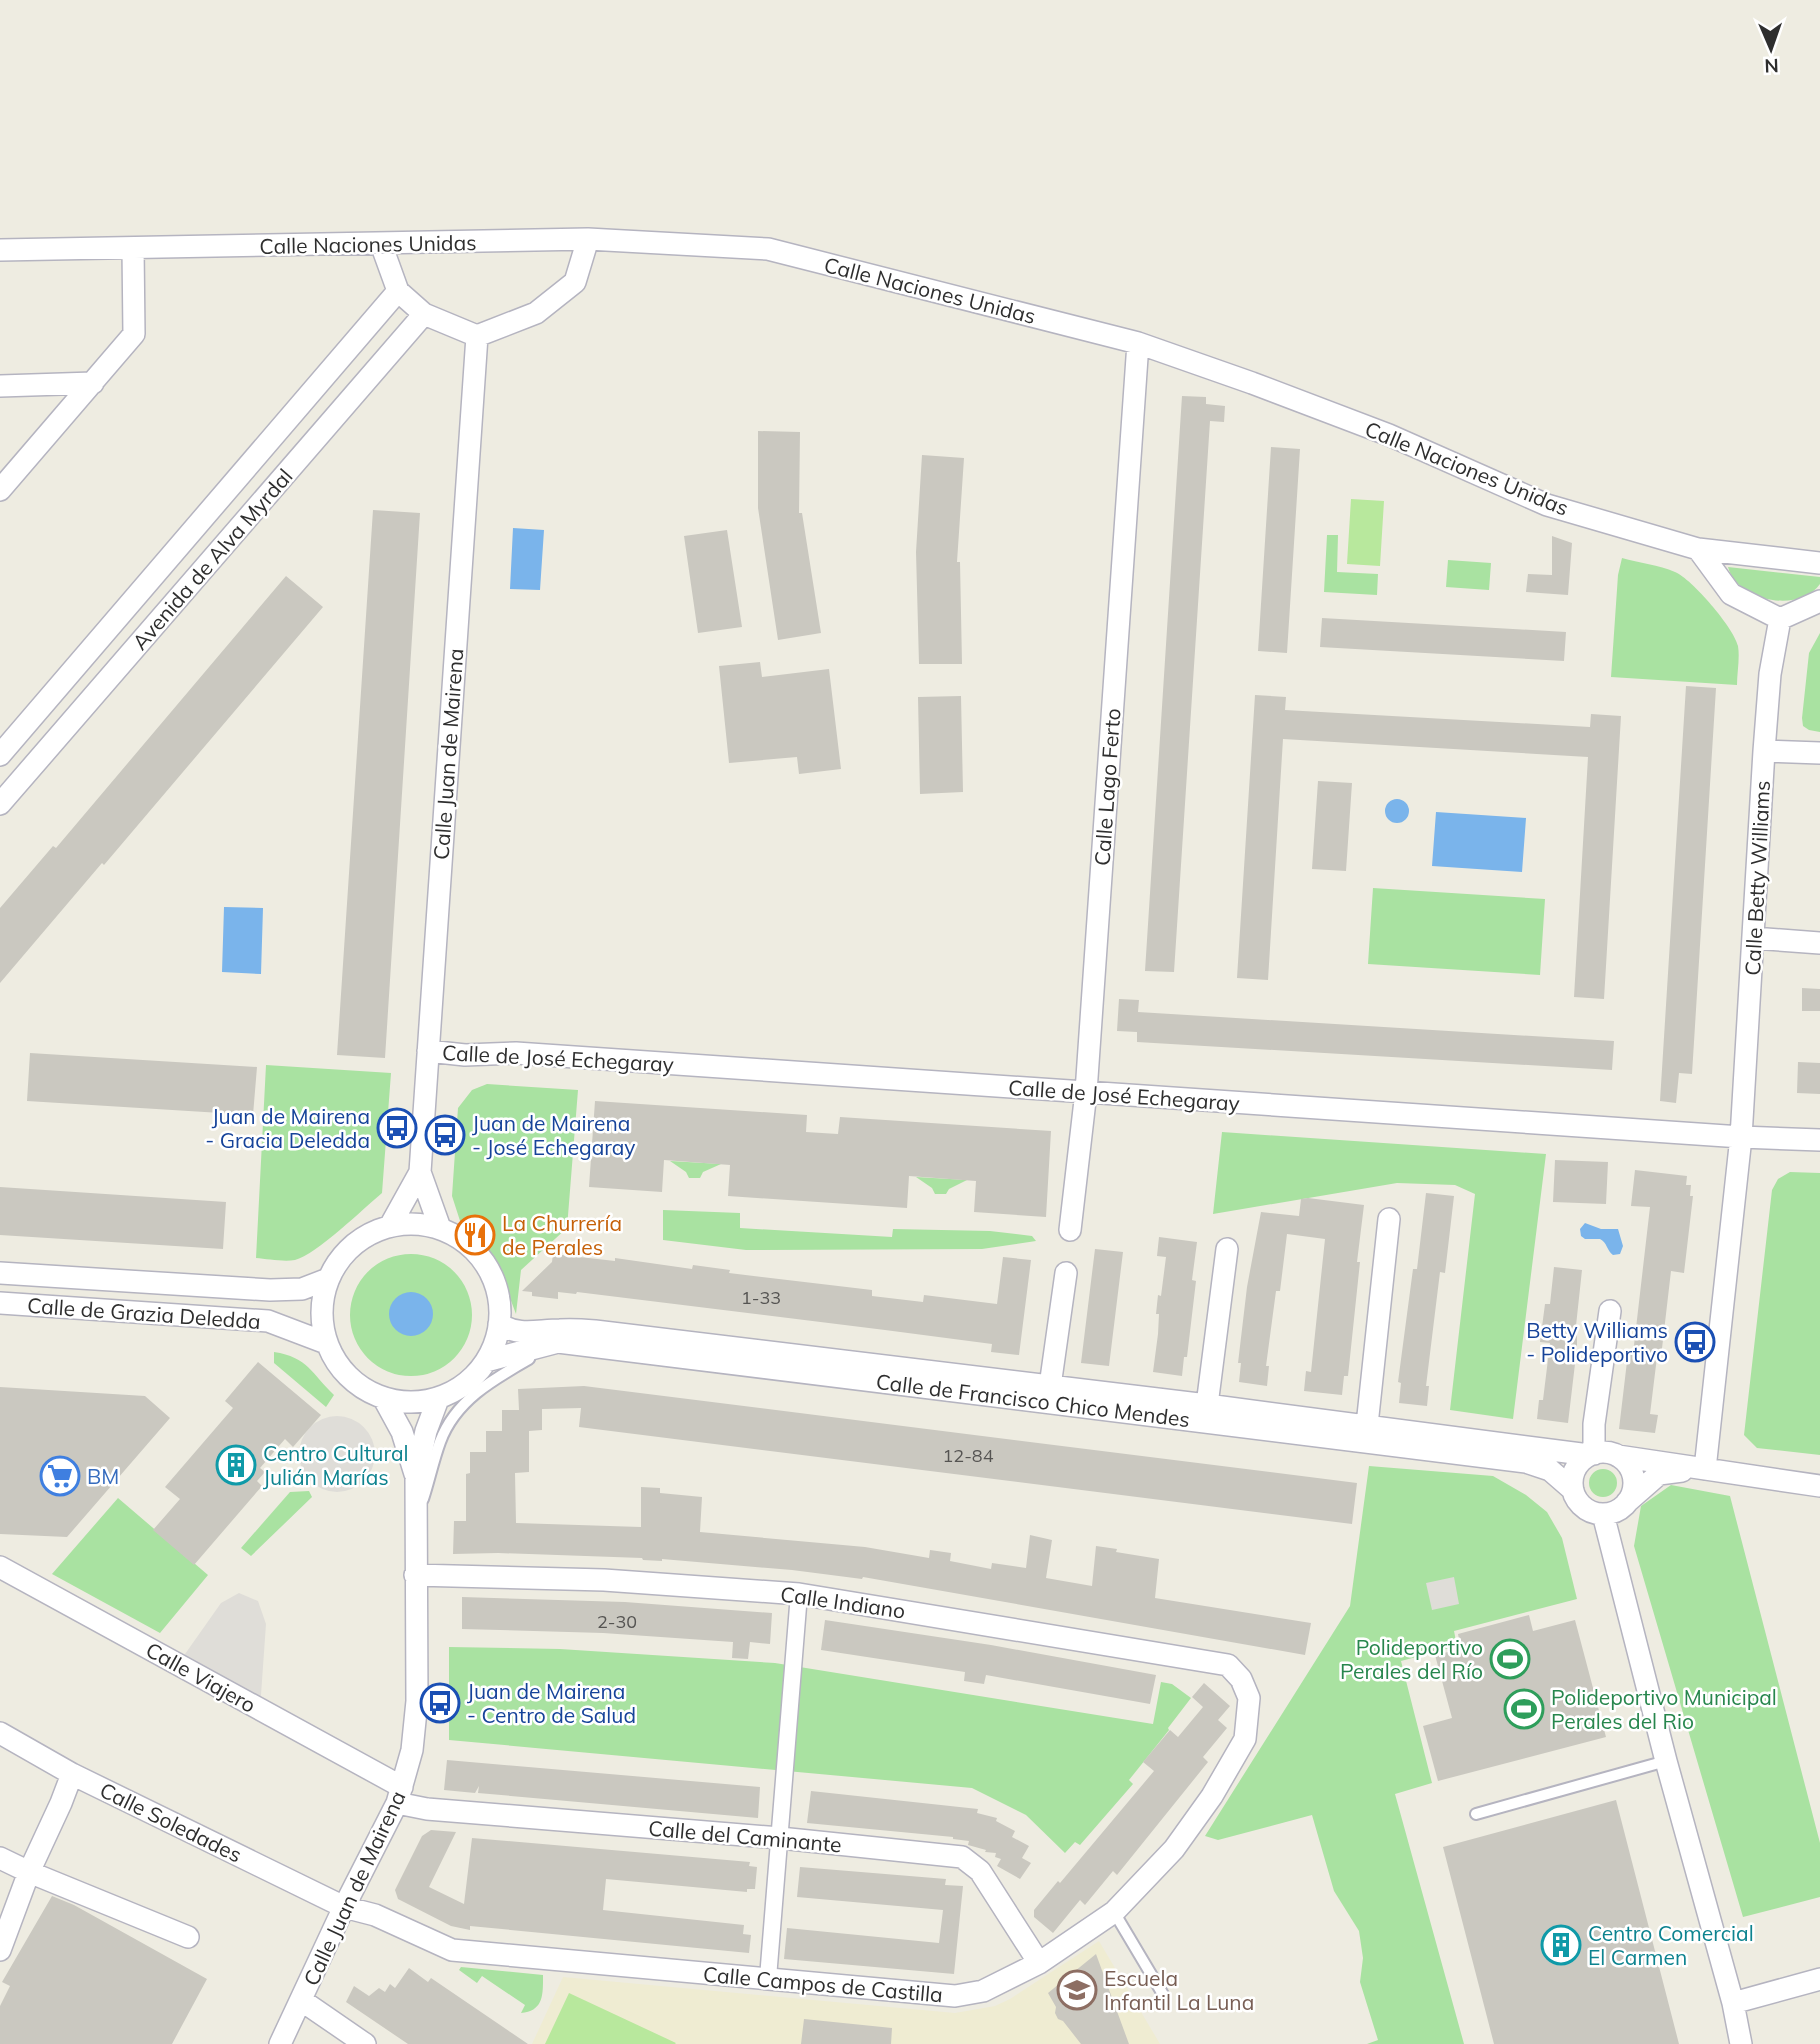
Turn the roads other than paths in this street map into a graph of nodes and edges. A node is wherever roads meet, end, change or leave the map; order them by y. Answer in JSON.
{"nodes":[{"id":1,"x":588,"y":239,"type":"junction"},
{"id":2,"x":381,"y":244,"type":"junction"},
{"id":3,"x":133,"y":248,"type":"junction"},
{"id":4,"x":0,"y":250,"type":"edge"},
{"id":5,"x":398,"y":291,"type":"junction"},
{"id":6,"x":424,"y":314,"type":"junction"},
{"id":7,"x":477,"y":336,"type":"junction"},
{"id":8,"x":1138,"y":343,"type":"junction"},
{"id":9,"x":93,"y":383,"type":"junction"},
{"id":10,"x":0,"y":386,"type":"edge"},
{"id":11,"x":0,"y":490,"type":"edge"},
{"id":12,"x":1698,"y":549,"type":"junction"},
{"id":13,"x":1820,"y":563,"type":"edge"},
{"id":14,"x":1820,"y":601,"type":"edge"},
{"id":15,"x":1780,"y":620,"type":"junction"},
{"id":16,"x":1765,"y":751,"type":"junction"},
{"id":17,"x":1820,"y":753,"type":"edge"},
{"id":18,"x":0,"y":755,"type":"edge"},
{"id":19,"x":0,"y":804,"type":"edge"},
{"id":20,"x":1753,"y":938,"type":"junction"},
{"id":21,"x":1820,"y":943,"type":"edge"},
{"id":22,"x":428,"y":1051,"type":"junction"},
{"id":23,"x":1086,"y":1092,"type":"junction"},
{"id":24,"x":1741,"y":1137,"type":"junction"},
{"id":25,"x":1820,"y":1140,"type":"edge"},
{"id":26,"x":420,"y":1172,"type":"junction"},
{"id":27,"x":1389,"y":1219,"type":"dead end"},
{"id":28,"x":390,"y":1226,"type":"junction"},
{"id":29,"x":440,"y":1228,"type":"junction"},
{"id":30,"x":1070,"y":1230,"type":"dead end"},
{"id":31,"x":1227,"y":1249,"type":"dead end"},
{"id":32,"x":0,"y":1273,"type":"edge"},
{"id":33,"x":1066,"y":1273,"type":"dead end"},
{"id":34,"x":328,"y":1279,"type":"junction"},
{"id":35,"x":0,"y":1303,"type":"edge"},
{"id":36,"x":1610,"y":1311,"type":"dead end"},
{"id":37,"x":499,"y":1324,"type":"junction"},
{"id":38,"x":326,"y":1343,"type":"junction"},
{"id":39,"x":533,"y":1347,"type":"junction"},
{"id":40,"x":486,"y":1361,"type":"junction"},
{"id":41,"x":1050,"y":1386,"type":"junction"},
{"id":42,"x":384,"y":1399,"type":"junction"},
{"id":43,"x":438,"y":1399,"type":"junction"},
{"id":44,"x":1207,"y":1405,"type":"junction"},
{"id":45,"x":1367,"y":1425,"type":"junction"},
{"id":46,"x":1592,"y":1455,"type":"junction"},
{"id":47,"x":1618,"y":1456,"type":"junction"},
{"id":48,"x":1704,"y":1469,"type":"junction"},
{"id":49,"x":416,"y":1477,"type":"junction"},
{"id":50,"x":1573,"y":1490,"type":"junction"},
{"id":51,"x":1818,"y":1491,"type":"edge"},
{"id":52,"x":1627,"y":1502,"type":"junction"},
{"id":53,"x":1603,"y":1514,"type":"junction"},
{"id":54,"x":416,"y":1526,"type":"junction"},
{"id":55,"x":0,"y":1567,"type":"edge"},
{"id":56,"x":415,"y":1575,"type":"junction"},
{"id":57,"x":799,"y":1594,"type":"junction"},
{"id":58,"x":1249,"y":1698,"type":"joint"},
{"id":59,"x":0,"y":1733,"type":"edge"},
{"id":60,"x":1666,"y":1761,"type":"junction"},
{"id":61,"x":72,"y":1774,"type":"junction"},
{"id":62,"x":400,"y":1795,"type":"junction"},
{"id":63,"x":1476,"y":1815,"type":"dead end"},
{"id":64,"x":780,"y":1838,"type":"junction"},
{"id":65,"x":0,"y":1858,"type":"edge"},
{"id":66,"x":29,"y":1872,"type":"junction"},
{"id":67,"x":344,"y":1907,"type":"junction"},
{"id":68,"x":1114,"y":1912,"type":"junction"},
{"id":69,"x":188,"y":1937,"type":"dead end"},
{"id":70,"x":0,"y":1950,"type":"edge"},
{"id":71,"x":1039,"y":1962,"type":"junction"},
{"id":72,"x":768,"y":1978,"type":"junction"},
{"id":73,"x":1820,"y":1979,"type":"edge"},
{"id":74,"x":1164,"y":1996,"type":"dead end"},
{"id":75,"x":301,"y":2000,"type":"junction"},
{"id":76,"x":1733,"y":2003,"type":"junction"},
{"id":77,"x":280,"y":2044,"type":"edge"},
{"id":78,"x":365,"y":2044,"type":"edge"},
{"id":79,"x":1741,"y":2044,"type":"edge"}],
"edges":[{"from":1,"to":2,"type":"street","name":"Calle Naciones Unidas"},
{"from":1,"to":7,"type":"street"},
{"from":1,"to":8,"type":"street","name":"Calle Naciones Unidas"},
{"from":2,"to":3,"type":"street","name":"Calle Naciones Unidas"},
{"from":2,"to":5,"type":"street"},
{"from":3,"to":4,"type":"street","name":"Calle Naciones Unidas"},
{"from":3,"to":9,"type":"street"},
{"from":5,"to":6,"type":"street"},
{"from":5,"to":18,"type":"street","name":"Avenida de Alva Myrdal"},
{"from":6,"to":7,"type":"street"},
{"from":6,"to":19,"type":"street","name":"Avenida de Alva Myrdal"},
{"from":7,"to":22,"type":"street","name":"Calle Juan de Mairena"},
{"from":8,"to":12,"type":"street","name":"Calle Naciones Unidas"},
{"from":8,"to":23,"type":"street","name":"Calle Lago Ferto"},
{"from":9,"to":10,"type":"street"},
{"from":9,"to":11,"type":"street"},
{"from":12,"to":13,"type":"street","name":"Calle Naciones Unidas"},
{"from":12,"to":15,"type":"street"},
{"from":14,"to":15,"type":"street"},
{"from":15,"to":16,"type":"street","name":"Calle Betty Williams"},
{"from":16,"to":17,"type":"street"},
{"from":16,"to":20,"type":"street","name":"Calle Betty Williams"},
{"from":20,"to":21,"type":"street"},
{"from":20,"to":24,"type":"street","name":"Calle Betty Williams"},
{"from":22,"to":23,"type":"street","name":"Calle de José Echegaray"},
{"from":22,"to":26,"type":"street","name":"Calle Juan de Mairena"},
{"from":23,"to":24,"type":"street","name":"Calle de José Echegaray"},
{"from":23,"to":30,"type":"street","name":"Calle Lago Ferto"},
{"from":24,"to":25,"type":"street","name":"Calle de José Echegaray"},
{"from":24,"to":48,"type":"street","name":"Calle Betty Williams"},
{"from":26,"to":28,"type":"street","name":"Calle Juan de Mairena"},
{"from":26,"to":29,"type":"street","name":"Calle Juan de Mairena"},
{"from":27,"to":45,"type":"street"},
{"from":28,"to":29,"type":"street"},
{"from":28,"to":34,"type":"street"},
{"from":29,"to":37,"type":"street"},
{"from":31,"to":44,"type":"street"},
{"from":32,"to":34,"type":"street","name":"Calle de Grazia Deledda"},
{"from":33,"to":41,"type":"street"},
{"from":34,"to":38,"type":"street"},
{"from":35,"to":38,"type":"street","name":"Calle de Grazia Deledda"},
{"from":36,"to":46,"type":"street"},
{"from":37,"to":40,"type":"street"},
{"from":37,"to":41,"type":"street","name":"Calle de Francisco Chico Mendes"},
{"from":38,"to":42,"type":"street"},
{"from":39,"to":40,"type":"street","name":"Calle de Francisco Chico Mendes"},
{"from":39,"to":50,"type":"street","name":"Calle de Francisco Chico Mendes"},
{"from":39,"to":54,"type":"lane"},
{"from":40,"to":43,"type":"street"},
{"from":41,"to":44,"type":"street","name":"Calle de Francisco Chico Mendes"},
{"from":42,"to":43,"type":"street"},
{"from":42,"to":49,"type":"street","name":"Calle Juan de Mairena"},
{"from":43,"to":49,"type":"street","name":"Calle Juan de Mairena"},
{"from":44,"to":45,"type":"street","name":"Calle de Francisco Chico Mendes"},
{"from":45,"to":46,"type":"street","name":"Calle de Francisco Chico Mendes"},
{"from":46,"to":47,"type":"street"},
{"from":46,"to":50,"type":"street"},
{"from":47,"to":48,"type":"street"},
{"from":47,"to":52,"type":"street"},
{"from":48,"to":51,"type":"street"},
{"from":48,"to":52,"type":"street"},
{"from":49,"to":54,"type":"street","name":"Calle Juan de Mairena"},
{"from":50,"to":53,"type":"street"},
{"from":52,"to":53,"type":"street"},
{"from":53,"to":60,"type":"street"},
{"from":54,"to":56,"type":"street","name":"Calle Juan de Mairena"},
{"from":55,"to":62,"type":"street","name":"Calle Viajero"},
{"from":56,"to":57,"type":"street","name":"Calle Indiano"},
{"from":56,"to":62,"type":"street","name":"Calle Juan de Mairena"},
{"from":57,"to":58,"type":"street","name":"Calle Indiano"},
{"from":57,"to":64,"type":"street"},
{"from":58,"to":68,"type":"street","name":"Calle Campos de Castilla"},
{"from":59,"to":61,"type":"street","name":"Calle Soledades"},
{"from":60,"to":63,"type":"lane"},
{"from":60,"to":76,"type":"street"},
{"from":61,"to":66,"type":"street"},
{"from":61,"to":67,"type":"street","name":"Calle Soledades"},
{"from":62,"to":64,"type":"street","name":"Calle del Caminante"},
{"from":62,"to":67,"type":"street","name":"Calle Juan de Mairena"},
{"from":64,"to":71,"type":"street","name":"Calle del Caminante"},
{"from":64,"to":72,"type":"street"},
{"from":65,"to":66,"type":"street"},
{"from":66,"to":69,"type":"street"},
{"from":66,"to":70,"type":"street"},
{"from":67,"to":72,"type":"street","name":"Calle Campos de Castilla"},
{"from":67,"to":75,"type":"street","name":"Calle Juan de Mairena"},
{"from":68,"to":71,"type":"street","name":"Calle Campos de Castilla"},
{"from":68,"to":74,"type":"lane"},
{"from":71,"to":72,"type":"street","name":"Calle Campos de Castilla"},
{"from":73,"to":76,"type":"street"},
{"from":75,"to":77,"type":"street","name":"Calle Juan de Mairena"},
{"from":75,"to":78,"type":"street"},
{"from":76,"to":79,"type":"street"}]}
